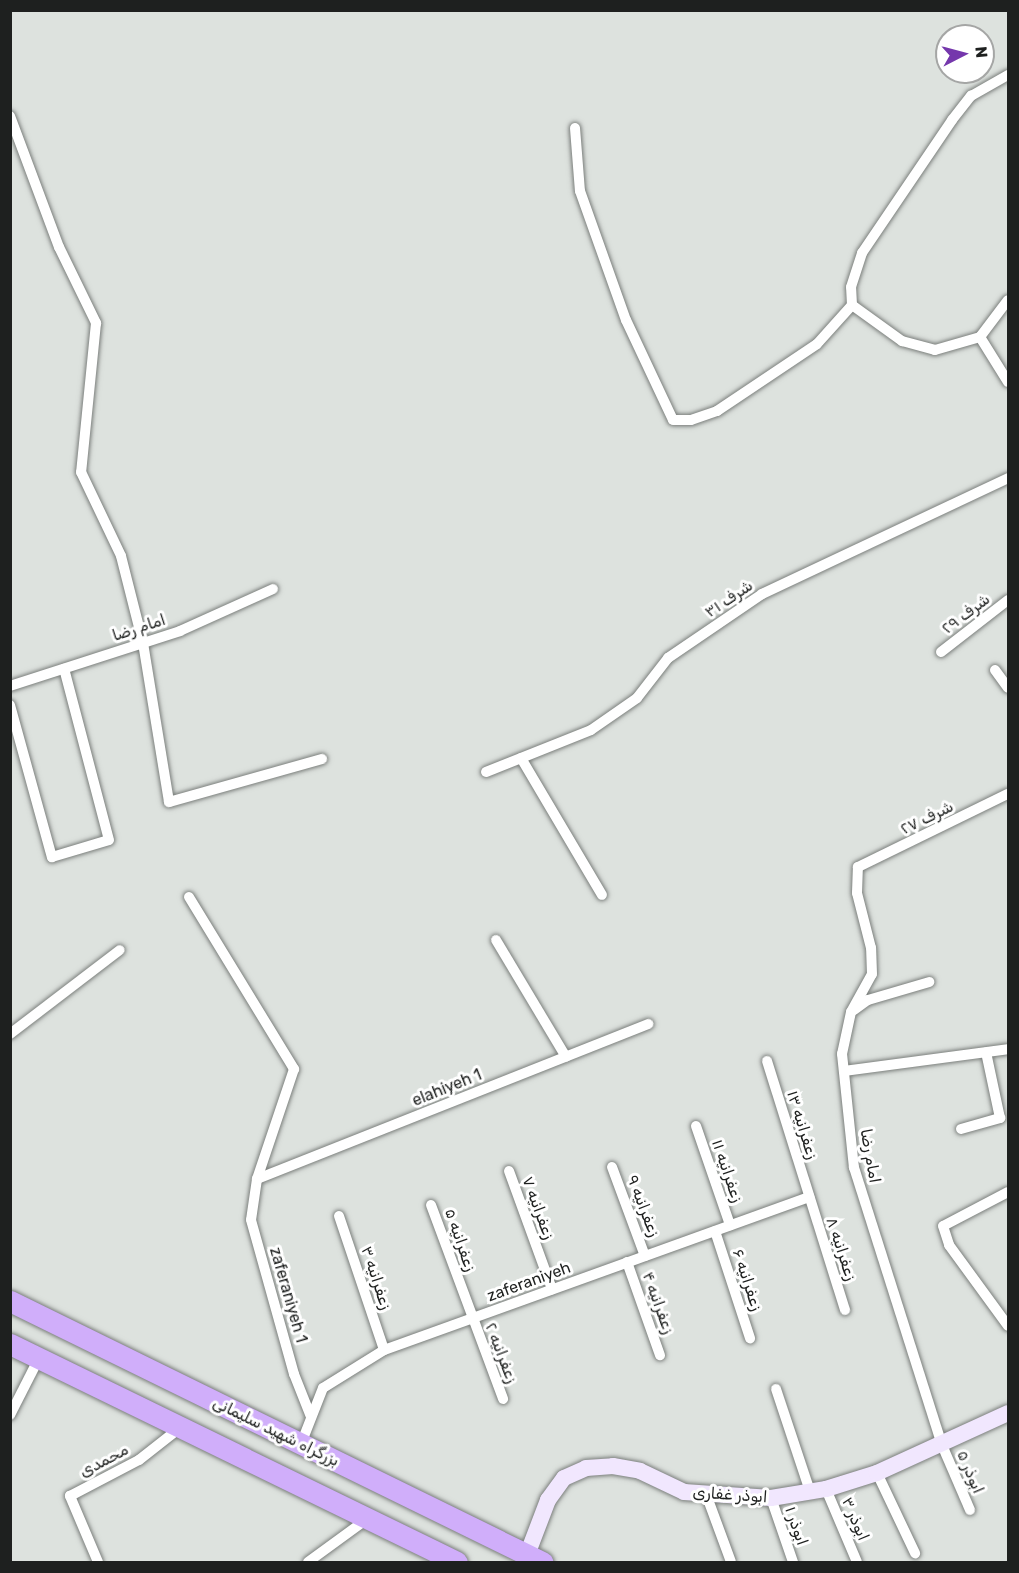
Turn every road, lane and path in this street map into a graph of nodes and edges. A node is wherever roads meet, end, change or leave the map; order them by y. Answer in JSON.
{"nodes":[{"id":1,"x":1008,"y":75,"type":"edge"},
{"id":2,"x":10,"y":116,"type":"edge"},
{"id":3,"x":575,"y":128,"type":"dead end"},
{"id":4,"x":1008,"y":300,"type":"edge"},
{"id":5,"x":852,"y":305,"type":"junction"},
{"id":6,"x":980,"y":337,"type":"junction"},
{"id":7,"x":1008,"y":382,"type":"edge"},
{"id":8,"x":1008,"y":478,"type":"edge"},
{"id":9,"x":273,"y":589,"type":"dead end"},
{"id":10,"x":1008,"y":600,"type":"edge"},
{"id":11,"x":143,"y":643,"type":"junction"},
{"id":12,"x":941,"y":652,"type":"dead end"},
{"id":13,"x":64,"y":669,"type":"junction"},
{"id":14,"x":995,"y":670,"type":"dead end"},
{"id":15,"x":10,"y":686,"type":"edge"},
{"id":16,"x":1008,"y":688,"type":"edge"},
{"id":17,"x":10,"y":705,"type":"edge"},
{"id":18,"x":521,"y":758,"type":"junction"},
{"id":19,"x":322,"y":759,"type":"dead end"},
{"id":20,"x":486,"y":772,"type":"dead end"},
{"id":21,"x":1008,"y":794,"type":"edge"},
{"id":22,"x":858,"y":867,"type":"joint"},
{"id":23,"x":602,"y":895,"type":"dead end"},
{"id":24,"x":189,"y":897,"type":"dead end"},
{"id":25,"x":496,"y":940,"type":"dead end"},
{"id":26,"x":120,"y":950,"type":"dead end"},
{"id":27,"x":929,"y":981,"type":"dead end"},
{"id":28,"x":851,"y":1012,"type":"junction"},
{"id":29,"x":648,"y":1024,"type":"dead end"},
{"id":30,"x":10,"y":1034,"type":"edge"},
{"id":31,"x":1008,"y":1049,"type":"edge"},
{"id":32,"x":986,"y":1052,"type":"junction"},
{"id":33,"x":566,"y":1057,"type":"junction"},
{"id":34,"x":767,"y":1061,"type":"dead end"},
{"id":35,"x":844,"y":1071,"type":"junction"},
{"id":36,"x":696,"y":1126,"type":"dead end"},
{"id":37,"x":961,"y":1129,"type":"dead end"},
{"id":38,"x":612,"y":1167,"type":"dead end"},
{"id":39,"x":509,"y":1171,"type":"dead end"},
{"id":40,"x":256,"y":1179,"type":"junction"},
{"id":41,"x":1008,"y":1192,"type":"edge"},
{"id":42,"x":809,"y":1197,"type":"junction"},
{"id":43,"x":432,"y":1204,"type":"dead end"},
{"id":44,"x":339,"y":1216,"type":"dead end"},
{"id":45,"x":730,"y":1225,"type":"junction"},
{"id":46,"x":715,"y":1231,"type":"junction"},
{"id":47,"x":645,"y":1256,"type":"junction"},
{"id":48,"x":627,"y":1262,"type":"junction"},
{"id":49,"x":552,"y":1289,"type":"junction"},
{"id":50,"x":10,"y":1301,"type":"edge"},
{"id":51,"x":845,"y":1310,"type":"dead end"},
{"id":52,"x":471,"y":1318,"type":"junction"},
{"id":53,"x":1008,"y":1326,"type":"edge"},
{"id":54,"x":750,"y":1338,"type":"dead end"},
{"id":55,"x":10,"y":1344,"type":"edge"},
{"id":56,"x":384,"y":1350,"type":"junction"},
{"id":57,"x":660,"y":1355,"type":"dead end"},
{"id":58,"x":39,"y":1358,"type":"junction"},
{"id":59,"x":776,"y":1389,"type":"dead end"},
{"id":60,"x":503,"y":1399,"type":"dead end"},
{"id":61,"x":1008,"y":1413,"type":"edge"},
{"id":62,"x":10,"y":1415,"type":"edge"},
{"id":63,"x":311,"y":1417,"type":"junction"},
{"id":64,"x":181,"y":1427,"type":"junction"},
{"id":65,"x":301,"y":1444,"type":"junction"},
{"id":66,"x":942,"y":1445,"type":"junction"},
{"id":67,"x":877,"y":1473,"type":"junction"},
{"id":68,"x":818,"y":1490,"type":"junction"},
{"id":69,"x":706,"y":1494,"type":"junction"},
{"id":70,"x":771,"y":1498,"type":"junction"},
{"id":71,"x":970,"y":1510,"type":"dead end"},
{"id":72,"x":367,"y":1519,"type":"junction"},
{"id":73,"x":915,"y":1553,"type":"dead end"},
{"id":74,"x":534,"y":1559,"type":"edge"},
{"id":75,"x":857,"y":1562,"type":"edge"},
{"id":76,"x":98,"y":1563,"type":"edge"},
{"id":77,"x":308,"y":1563,"type":"edge"},
{"id":78,"x":457,"y":1563,"type":"edge"},
{"id":79,"x":732,"y":1563,"type":"edge"},
{"id":80,"x":793,"y":1563,"type":"edge"}],
"edges":[{"from":1,"to":5,"type":"street"},
{"from":2,"to":11,"type":"street"},
{"from":3,"to":5,"type":"street"},
{"from":4,"to":6,"type":"street"},
{"from":5,"to":6,"type":"street"},
{"from":6,"to":7,"type":"street"},
{"from":8,"to":18,"type":"street","name":"شرف ۳۱"},
{"from":9,"to":11,"type":"street","name":"امام رضا"},
{"from":10,"to":12,"type":"street","name":"شرف ۲۹"},
{"from":11,"to":13,"type":"street","name":"امام رضا"},
{"from":11,"to":19,"type":"street"},
{"from":13,"to":15,"type":"street","name":"امام رضا"},
{"from":13,"to":17,"type":"street"},
{"from":14,"to":16,"type":"street"},
{"from":18,"to":20,"type":"street","name":"شرف ۳۱"},
{"from":18,"to":23,"type":"street"},
{"from":21,"to":22,"type":"street","name":"شرف ۲۷"},
{"from":22,"to":28,"type":"street","name":"امام رضا"},
{"from":24,"to":40,"type":"street","name":"zaferaniyeh 1"},
{"from":25,"to":33,"type":"street"},
{"from":26,"to":30,"type":"street"},
{"from":27,"to":28,"type":"street"},
{"from":28,"to":35,"type":"street","name":"امام رضا"},
{"from":29,"to":33,"type":"street","name":"elahiyeh 1"},
{"from":31,"to":32,"type":"street"},
{"from":32,"to":35,"type":"street"},
{"from":32,"to":37,"type":"street"},
{"from":33,"to":40,"type":"street","name":"elahiyeh 1"},
{"from":34,"to":42,"type":"street","name":"زعفرانیه ۱۳"},
{"from":35,"to":66,"type":"street","name":"امام رضا"},
{"from":36,"to":45,"type":"street","name":"زعفرانیه ۱۱"},
{"from":38,"to":47,"type":"street","name":"زعفرانیه ۹"},
{"from":39,"to":49,"type":"street","name":"زعفرانیه ۷"},
{"from":40,"to":63,"type":"street","name":"zaferaniyeh 1"},
{"from":41,"to":53,"type":"street"},
{"from":42,"to":45,"type":"street","name":"zaferaniyeh"},
{"from":42,"to":51,"type":"street","name":"زعفرانیه ۸"},
{"from":43,"to":52,"type":"street","name":"زعفرانیه ۵"},
{"from":44,"to":56,"type":"street","name":"زعفرانیه ۳"},
{"from":45,"to":46,"type":"street","name":"zaferaniyeh"},
{"from":46,"to":47,"type":"street","name":"zaferaniyeh"},
{"from":46,"to":54,"type":"street","name":"زعفرانیه ۶"},
{"from":47,"to":48,"type":"street","name":"zaferaniyeh"},
{"from":48,"to":49,"type":"street","name":"zaferaniyeh"},
{"from":48,"to":57,"type":"street","name":"زعفرانیه ۴"},
{"from":49,"to":52,"type":"street","name":"zaferaniyeh"},
{"from":50,"to":65,"type":"highway","name":"بزرگراه شهید سلیمانی"},
{"from":52,"to":56,"type":"street","name":"zaferaniyeh"},
{"from":52,"to":60,"type":"street","name":"زعفرانیه ۲"},
{"from":55,"to":58,"type":"highway"},
{"from":56,"to":63,"type":"street","name":"zaferaniyeh"},
{"from":58,"to":62,"type":"street"},
{"from":58,"to":64,"type":"highway"},
{"from":59,"to":68,"type":"street","name":"ابوذر ۳"},
{"from":61,"to":66,"type":"main road","name":"ابوذر غفاری"},
{"from":63,"to":65,"type":"street","name":"zaferaniyeh"},
{"from":64,"to":72,"type":"highway"},
{"from":64,"to":76,"type":"street","name":"محمدی"},
{"from":65,"to":74,"type":"highway","name":"بزرگراه شهید سلیمانی"},
{"from":66,"to":67,"type":"main road","name":"ابوذر غفاری"},
{"from":66,"to":71,"type":"street","name":"ابوذر ۵"},
{"from":67,"to":68,"type":"main road","name":"ابوذر غفاری"},
{"from":67,"to":73,"type":"street"},
{"from":68,"to":70,"type":"main road","name":"ابوذر غفاری"},
{"from":68,"to":75,"type":"street","name":"ابوذر ۳"},
{"from":69,"to":70,"type":"main road","name":"ابوذر غفاری"},
{"from":69,"to":74,"type":"main road","name":"ابوذر غفاری"},
{"from":69,"to":79,"type":"street"},
{"from":70,"to":80,"type":"street","name":"ابوذر ۱"},
{"from":72,"to":77,"type":"street"},
{"from":72,"to":78,"type":"highway"}]}
